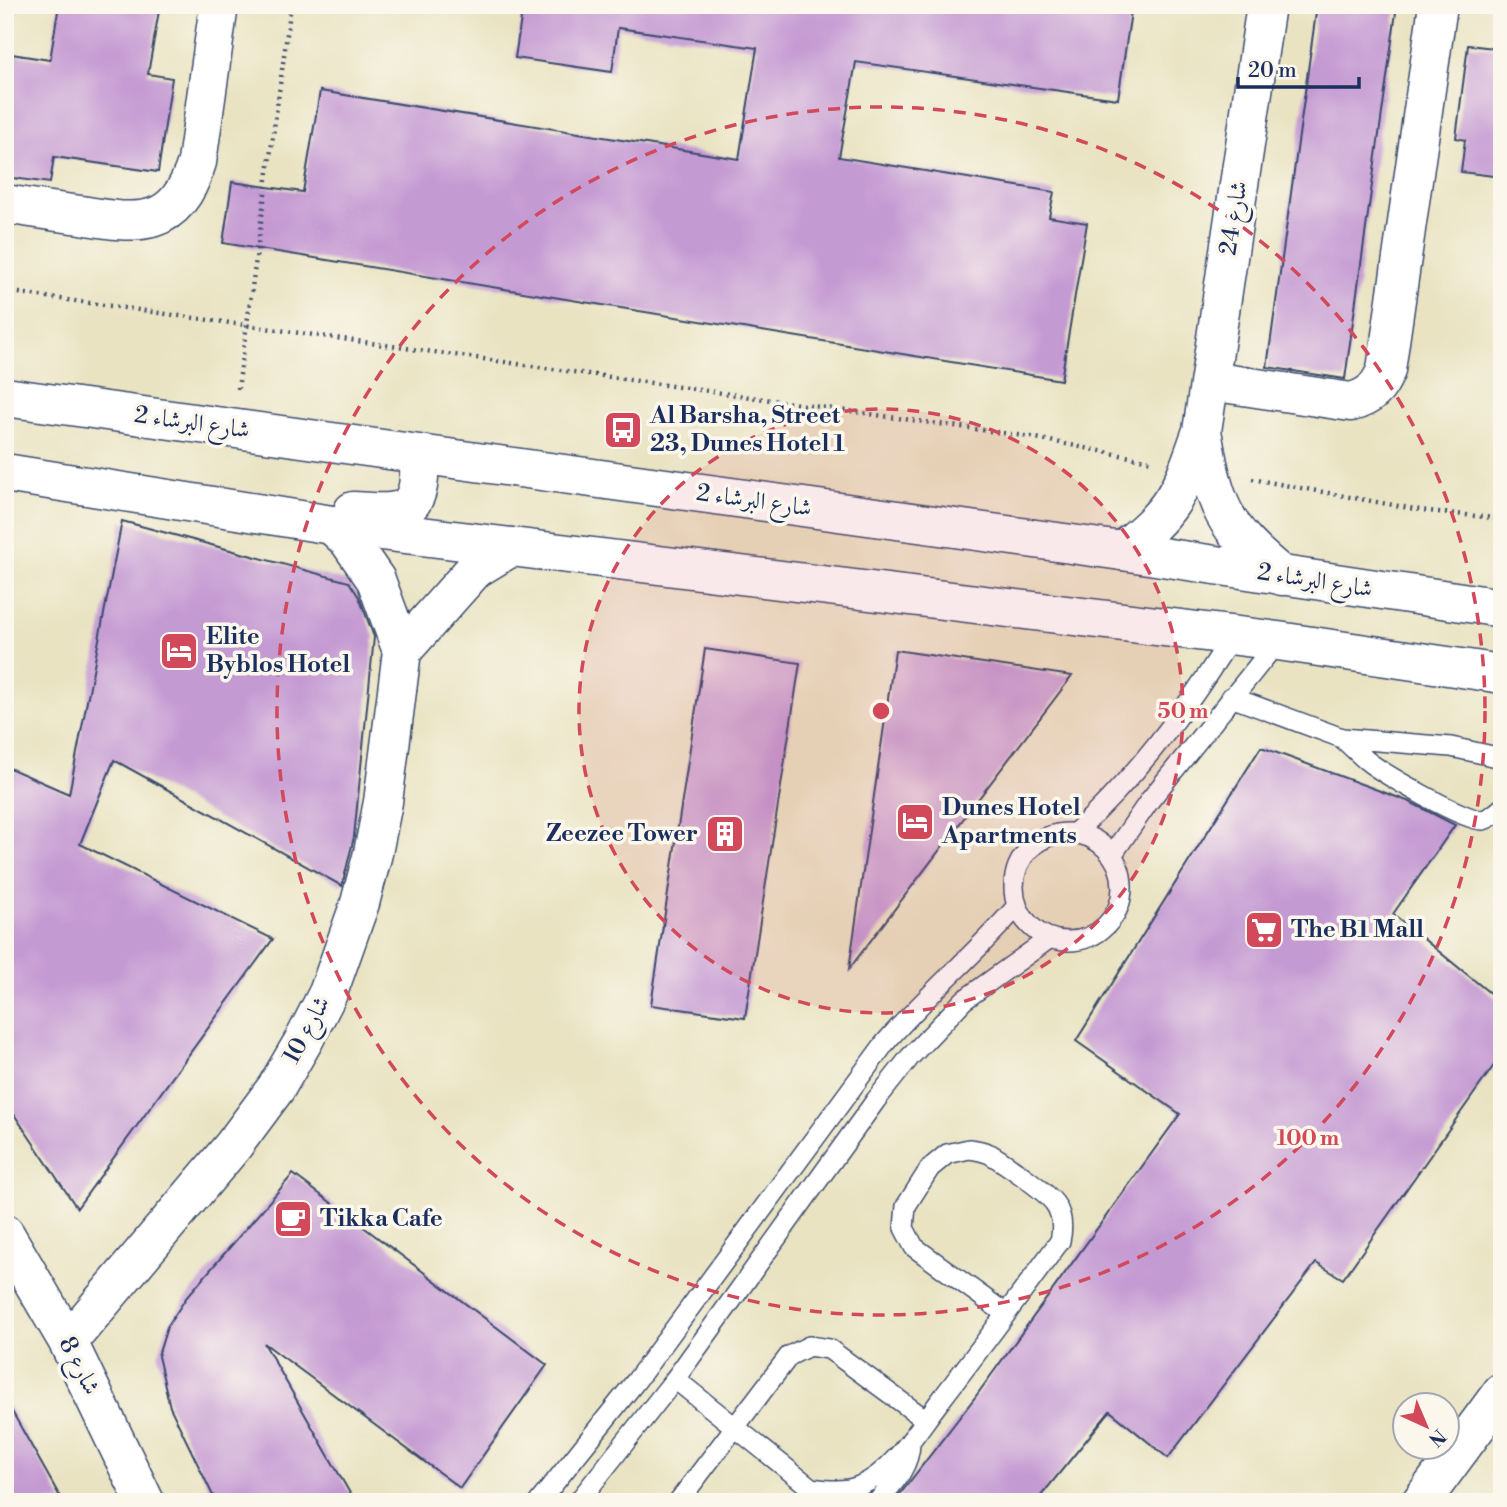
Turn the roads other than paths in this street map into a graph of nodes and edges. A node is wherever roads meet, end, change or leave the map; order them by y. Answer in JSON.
{"nodes":[{"id":1,"x":219,"y":5,"type":"edge"},
{"id":2,"x":1266,"y":5,"type":"edge"},
{"id":3,"x":1438,"y":5,"type":"edge"},
{"id":4,"x":5,"y":204,"type":"edge"},
{"id":5,"x":1210,"y":381,"type":"junction"},
{"id":6,"x":5,"y":397,"type":"edge"},
{"id":7,"x":417,"y":455,"type":"junction"},
{"id":8,"x":1198,"y":470,"type":"junction"},
{"id":9,"x":5,"y":473,"type":"edge"},
{"id":10,"x":272,"y":516,"type":"junction"},
{"id":11,"x":332,"y":525,"type":"junction"},
{"id":12,"x":511,"y":547,"type":"junction"},
{"id":13,"x":1122,"y":551,"type":"junction"},
{"id":14,"x":1282,"y":576,"type":"junction"},
{"id":15,"x":1502,"y":608,"type":"edge"},
{"id":16,"x":1232,"y":636,"type":"junction"},
{"id":17,"x":1278,"y":641,"type":"junction"},
{"id":18,"x":401,"y":651,"type":"junction"},
{"id":19,"x":1502,"y":674,"type":"edge"},
{"id":20,"x":1231,"y":697,"type":"junction"},
{"id":21,"x":1342,"y":738,"type":"junction"},
{"id":22,"x":1502,"y":758,"type":"edge"},
{"id":23,"x":1502,"y":808,"type":"edge"},
{"id":24,"x":1075,"y":833,"type":"junction"},
{"id":25,"x":1112,"y":855,"type":"junction"},
{"id":26,"x":1017,"y":906,"type":"junction"},
{"id":27,"x":1050,"y":938,"type":"junction"},
{"id":28,"x":5,"y":1234,"type":"edge"},
{"id":29,"x":1006,"y":1314,"type":"junction"},
{"id":30,"x":68,"y":1342,"type":"junction"},
{"id":31,"x":675,"y":1379,"type":"junction"},
{"id":32,"x":1502,"y":1392,"type":"edge"},
{"id":33,"x":926,"y":1420,"type":"junction"},
{"id":34,"x":733,"y":1427,"type":"junction"},
{"id":35,"x":910,"y":1440,"type":"junction"},
{"id":36,"x":815,"y":1495,"type":"edge"},
{"id":37,"x":145,"y":1502,"type":"edge"},
{"id":38,"x":539,"y":1502,"type":"edge"},
{"id":39,"x":578,"y":1502,"type":"edge"},
{"id":40,"x":678,"y":1502,"type":"edge"},
{"id":41,"x":877,"y":1502,"type":"edge"},
{"id":42,"x":1421,"y":1502,"type":"edge"}],
"edges":[{"from":1,"to":4,"type":"street"},
{"from":2,"to":5,"type":"street","name":"شارع 24"},
{"from":3,"to":5,"type":"street"},
{"from":5,"to":8,"type":"street","name":"شارع 24"},
{"from":6,"to":7,"type":"street","name":"شارع البرشاء 2"},
{"from":7,"to":10,"type":"street"},
{"from":7,"to":13,"type":"street","name":"شارع البرشاء 2"},
{"from":8,"to":13,"type":"street"},
{"from":8,"to":14,"type":"street","name":"شارع 24"},
{"from":9,"to":10,"type":"street"},
{"from":10,"to":11,"type":"street"},
{"from":11,"to":12,"type":"street"},
{"from":11,"to":18,"type":"street","name":"شارع 10"},
{"from":12,"to":16,"type":"street"},
{"from":12,"to":18,"type":"street"},
{"from":13,"to":14,"type":"street","name":"شارع البرشاء 2"},
{"from":14,"to":15,"type":"street","name":"شارع البرشاء 2"},
{"from":16,"to":17,"type":"street"},
{"from":16,"to":24,"type":"lane"},
{"from":17,"to":19,"type":"street"},
{"from":17,"to":20,"type":"lane"},
{"from":18,"to":30,"type":"street","name":"شارع 10"},
{"from":20,"to":21,"type":"lane"},
{"from":20,"to":25,"type":"lane"},
{"from":21,"to":22,"type":"lane"},
{"from":21,"to":23,"type":"lane"},
{"from":24,"to":25,"type":"lane"},
{"from":24,"to":26,"type":"lane"},
{"from":25,"to":27,"type":"lane"},
{"from":26,"to":27,"type":"lane"},
{"from":26,"to":38,"type":"lane"},
{"from":27,"to":31,"type":"lane"},
{"from":28,"to":30,"type":"street","name":"شارع 8"},
{"from":29,"to":29,"type":"lane"},
{"from":29,"to":33,"type":"lane"},
{"from":30,"to":37,"type":"street","name":"شارع 8"},
{"from":31,"to":34,"type":"lane"},
{"from":31,"to":39,"type":"lane"},
{"from":32,"to":42,"type":"street"},
{"from":33,"to":34,"type":"lane"},
{"from":33,"to":35,"type":"lane"},
{"from":34,"to":36,"type":"lane"},
{"from":34,"to":40,"type":"lane"},
{"from":35,"to":36,"type":"lane"},
{"from":35,"to":41,"type":"lane"}]}
